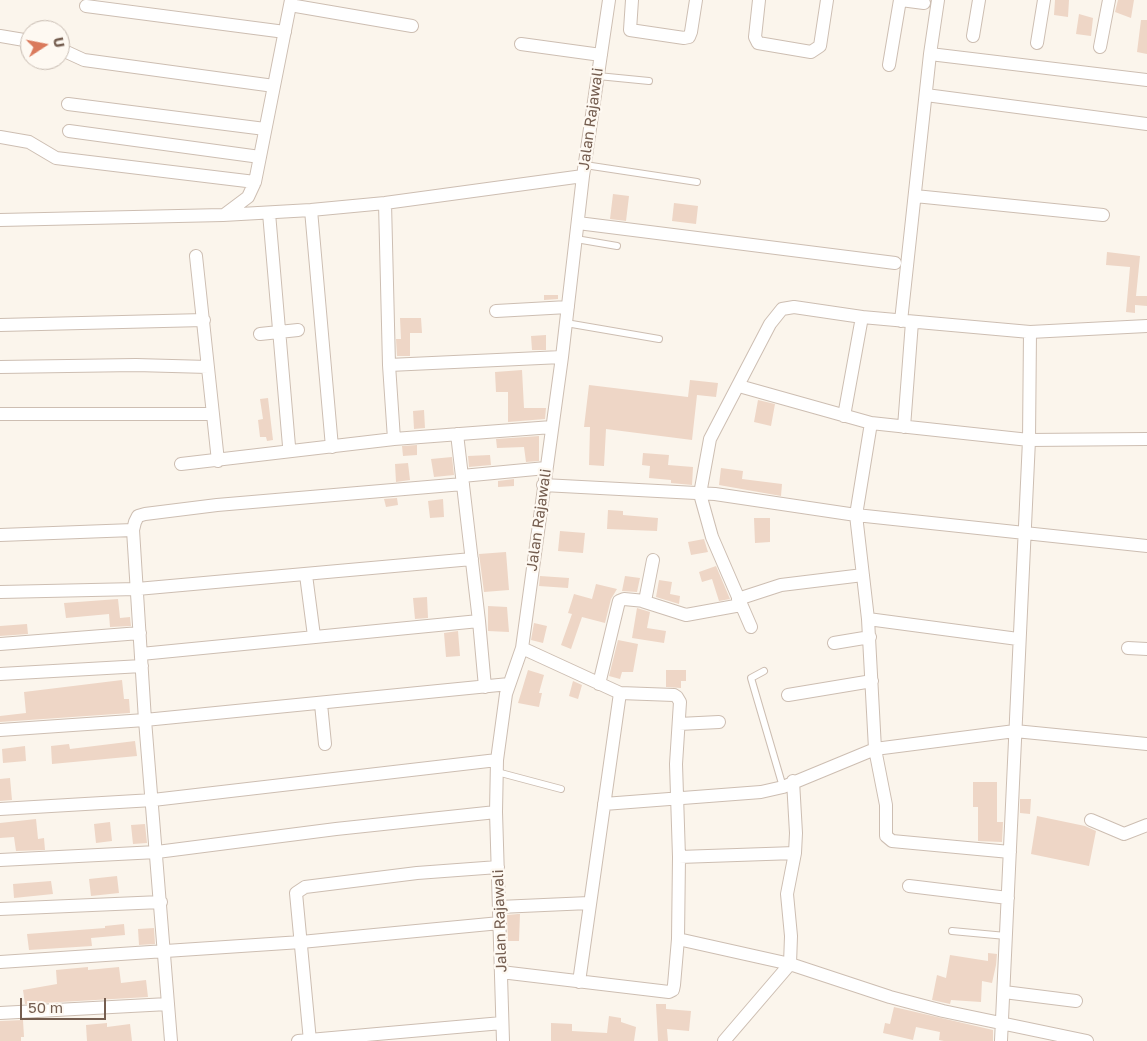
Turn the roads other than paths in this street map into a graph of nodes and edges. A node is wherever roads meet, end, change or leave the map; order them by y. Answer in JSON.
{"nodes":[{"id":1,"x":608,"y":0,"type":"edge"},
{"id":2,"x":632,"y":0,"type":"edge"},
{"id":3,"x":696,"y":0,"type":"edge"},
{"id":4,"x":759,"y":0,"type":"edge"},
{"id":5,"x":827,"y":0,"type":"edge"},
{"id":6,"x":901,"y":0,"type":"edge"},
{"id":7,"x":938,"y":0,"type":"edge"},
{"id":8,"x":979,"y":0,"type":"edge"},
{"id":9,"x":1044,"y":0,"type":"edge"},
{"id":10,"x":1109,"y":0,"type":"edge"},
{"id":11,"x":291,"y":3,"type":"edge"},
{"id":12,"x":924,"y":3,"type":"dead end"},
{"id":13,"x":86,"y":6,"type":"dead end"},
{"id":14,"x":412,"y":26,"type":"dead end"},
{"id":15,"x":285,"y":32,"type":"junction"},
{"id":16,"x":0,"y":36,"type":"edge"},
{"id":17,"x":973,"y":36,"type":"dead end"},
{"id":18,"x":20,"y":39,"type":"edge"},
{"id":19,"x":1037,"y":43,"type":"dead end"},
{"id":20,"x":521,"y":44,"type":"dead end"},
{"id":21,"x":1100,"y":47,"type":"dead end"},
{"id":22,"x":70,"y":54,"type":"edge"},
{"id":23,"x":930,"y":54,"type":"junction"},
{"id":24,"x":601,"y":55,"type":"junction"},
{"id":25,"x":889,"y":65,"type":"dead end"},
{"id":26,"x":598,"y":76,"type":"junction"},
{"id":27,"x":1147,"y":80,"type":"edge"},
{"id":28,"x":648,"y":82,"type":"dead end"},
{"id":29,"x":274,"y":86,"type":"junction"},
{"id":30,"x":926,"y":95,"type":"junction"},
{"id":31,"x":68,"y":104,"type":"dead end"},
{"id":32,"x":1147,"y":124,"type":"edge"},
{"id":33,"x":265,"y":129,"type":"junction"},
{"id":34,"x":69,"y":131,"type":"dead end"},
{"id":35,"x":0,"y":137,"type":"edge"},
{"id":36,"x":260,"y":157,"type":"junction"},
{"id":37,"x":584,"y":170,"type":"junction"},
{"id":38,"x":697,"y":182,"type":"dead end"},
{"id":39,"x":253,"y":188,"type":"junction"},
{"id":40,"x":915,"y":196,"type":"junction"},
{"id":41,"x":385,"y":203,"type":"junction"},
{"id":42,"x":311,"y":210,"type":"junction"},
{"id":43,"x":264,"y":213,"type":"junction"},
{"id":44,"x":224,"y":215,"type":"junction"},
{"id":45,"x":1103,"y":215,"type":"dead end"},
{"id":46,"x":0,"y":220,"type":"edge"},
{"id":47,"x":578,"y":223,"type":"junction"},
{"id":48,"x":576,"y":239,"type":"junction"},
{"id":49,"x":617,"y":246,"type":"dead end"},
{"id":50,"x":196,"y":256,"type":"dead end"},
{"id":51,"x":895,"y":263,"type":"dead end"},
{"id":52,"x":568,"y":307,"type":"junction"},
{"id":53,"x":496,"y":311,"type":"dead end"},
{"id":54,"x":862,"y":317,"type":"junction"},
{"id":55,"x":204,"y":320,"type":"junction"},
{"id":56,"x":906,"y":321,"type":"junction"},
{"id":57,"x":566,"y":323,"type":"junction"},
{"id":58,"x":0,"y":324,"type":"edge"},
{"id":59,"x":1147,"y":326,"type":"edge"},
{"id":60,"x":298,"y":330,"type":"dead end"},
{"id":61,"x":279,"y":332,"type":"junction"},
{"id":62,"x":1030,"y":332,"type":"junction"},
{"id":63,"x":260,"y":334,"type":"dead end"},
{"id":64,"x":659,"y":338,"type":"dead end"},
{"id":65,"x":562,"y":357,"type":"junction"},
{"id":66,"x":389,"y":365,"type":"junction"},
{"id":67,"x":0,"y":367,"type":"edge"},
{"id":68,"x":208,"y":367,"type":"junction"},
{"id":69,"x":739,"y":386,"type":"junction"},
{"id":70,"x":0,"y":414,"type":"edge"},
{"id":71,"x":212,"y":414,"type":"junction"},
{"id":72,"x":844,"y":416,"type":"junction"},
{"id":73,"x":871,"y":424,"type":"junction"},
{"id":74,"x":552,"y":427,"type":"junction"},
{"id":75,"x":904,"y":427,"type":"junction"},
{"id":76,"x":457,"y":434,"type":"junction"},
{"id":77,"x":394,"y":439,"type":"junction"},
{"id":78,"x":1147,"y":439,"type":"edge"},
{"id":79,"x":1029,"y":440,"type":"junction"},
{"id":80,"x":289,"y":446,"type":"dead end"},
{"id":81,"x":332,"y":447,"type":"junction"},
{"id":82,"x":218,"y":461,"type":"junction"},
{"id":83,"x":181,"y":464,"type":"dead end"},
{"id":84,"x":546,"y":468,"type":"junction"},
{"id":85,"x":462,"y":480,"type":"junction"},
{"id":86,"x":543,"y":485,"type":"junction"},
{"id":87,"x":700,"y":494,"type":"junction"},
{"id":88,"x":856,"y":514,"type":"junction"},
{"id":89,"x":133,"y":530,"type":"junction"},
{"id":90,"x":1023,"y":534,"type":"junction"},
{"id":91,"x":0,"y":535,"type":"edge"},
{"id":92,"x":1147,"y":546,"type":"edge"},
{"id":93,"x":472,"y":559,"type":"junction"},
{"id":94,"x":654,"y":560,"type":"dead end"},
{"id":95,"x":306,"y":575,"type":"junction"},
{"id":96,"x":863,"y":575,"type":"junction"},
{"id":97,"x":137,"y":589,"type":"junction"},
{"id":98,"x":0,"y":592,"type":"edge"},
{"id":99,"x":642,"y":602,"type":"junction"},
{"id":100,"x":739,"y":602,"type":"junction"},
{"id":101,"x":868,"y":619,"type":"junction"},
{"id":102,"x":479,"y":621,"type":"junction"},
{"id":103,"x":751,"y":627,"type":"dead end"},
{"id":104,"x":140,"y":633,"type":"junction"},
{"id":105,"x":314,"y":636,"type":"junction"},
{"id":106,"x":870,"y":637,"type":"junction"},
{"id":107,"x":1018,"y":639,"type":"junction"},
{"id":108,"x":834,"y":643,"type":"dead end"},
{"id":109,"x":0,"y":644,"type":"edge"},
{"id":110,"x":522,"y":648,"type":"junction"},
{"id":111,"x":1128,"y":648,"type":"dead end"},
{"id":112,"x":1147,"y":649,"type":"edge"},
{"id":113,"x":142,"y":660,"type":"junction"},
{"id":114,"x":764,"y":671,"type":"dead end"},
{"id":115,"x":0,"y":674,"type":"edge"},
{"id":116,"x":872,"y":681,"type":"junction"},
{"id":117,"x":509,"y":684,"type":"junction"},
{"id":118,"x":599,"y":684,"type":"junction"},
{"id":119,"x":485,"y":687,"type":"junction"},
{"id":120,"x":620,"y":693,"type":"junction"},
{"id":121,"x":788,"y":695,"type":"dead end"},
{"id":122,"x":321,"y":704,"type":"junction"},
{"id":123,"x":146,"y":720,"type":"junction"},
{"id":124,"x":719,"y":722,"type":"dead end"},
{"id":125,"x":679,"y":724,"type":"junction"},
{"id":126,"x":0,"y":730,"type":"edge"},
{"id":127,"x":1015,"y":732,"type":"junction"},
{"id":128,"x":325,"y":744,"type":"dead end"},
{"id":129,"x":1147,"y":744,"type":"edge"},
{"id":130,"x":875,"y":749,"type":"junction"},
{"id":131,"x":497,"y":766,"type":"junction"},
{"id":132,"x":788,"y":784,"type":"junction"},
{"id":133,"x":561,"y":788,"type":"dead end"},
{"id":134,"x":153,"y":800,"type":"junction"},
{"id":135,"x":676,"y":800,"type":"junction"},
{"id":136,"x":604,"y":804,"type":"junction"},
{"id":137,"x":0,"y":809,"type":"edge"},
{"id":138,"x":496,"y":812,"type":"junction"},
{"id":139,"x":1090,"y":820,"type":"dead end"},
{"id":140,"x":1147,"y":825,"type":"edge"},
{"id":141,"x":157,"y":852,"type":"junction"},
{"id":142,"x":1010,"y":852,"type":"junction"},
{"id":143,"x":795,"y":853,"type":"junction"},
{"id":144,"x":679,"y":856,"type":"junction"},
{"id":145,"x":0,"y":860,"type":"edge"},
{"id":146,"x":498,"y":867,"type":"junction"},
{"id":147,"x":909,"y":886,"type":"dead end"},
{"id":148,"x":1008,"y":898,"type":"junction"},
{"id":149,"x":161,"y":902,"type":"junction"},
{"id":150,"x":588,"y":903,"type":"junction"},
{"id":151,"x":499,"y":907,"type":"junction"},
{"id":152,"x":0,"y":909,"type":"edge"},
{"id":153,"x":500,"y":923,"type":"junction"},
{"id":154,"x":952,"y":931,"type":"dead end"},
{"id":155,"x":1006,"y":936,"type":"junction"},
{"id":156,"x":678,"y":938,"type":"junction"},
{"id":157,"x":301,"y":942,"type":"junction"},
{"id":158,"x":164,"y":950,"type":"junction"},
{"id":159,"x":0,"y":962,"type":"edge"},
{"id":160,"x":790,"y":964,"type":"junction"},
{"id":161,"x":501,"y":972,"type":"junction"},
{"id":162,"x":579,"y":982,"type":"junction"},
{"id":163,"x":1004,"y":992,"type":"junction"},
{"id":164,"x":1076,"y":1001,"type":"dead end"},
{"id":165,"x":168,"y":1004,"type":"junction"},
{"id":166,"x":0,"y":1013,"type":"edge"},
{"id":167,"x":1003,"y":1022,"type":"junction"},
{"id":168,"x":502,"y":1023,"type":"junction"},
{"id":169,"x":171,"y":1041,"type":"edge"},
{"id":170,"x":306,"y":1041,"type":"edge"},
{"id":171,"x":503,"y":1041,"type":"edge"},
{"id":172,"x":724,"y":1041,"type":"edge"},
{"id":173,"x":1001,"y":1041,"type":"edge"},
{"id":174,"x":1087,"y":1041,"type":"edge"}],
"edges":[{"from":1,"to":24,"type":"street","name":"Jalan Rajawali"},
{"from":2,"to":3,"type":"street"},
{"from":4,"to":5,"type":"street"},
{"from":6,"to":12,"type":"street"},
{"from":6,"to":25,"type":"street"},
{"from":7,"to":23,"type":"street"},
{"from":8,"to":17,"type":"street"},
{"from":9,"to":19,"type":"street"},
{"from":10,"to":21,"type":"street"},
{"from":11,"to":14,"type":"street"},
{"from":11,"to":15,"type":"street"},
{"from":13,"to":15,"type":"street"},
{"from":15,"to":29,"type":"street"},
{"from":16,"to":18,"type":"street"},
{"from":20,"to":24,"type":"street"},
{"from":22,"to":29,"type":"street"},
{"from":23,"to":27,"type":"street"},
{"from":23,"to":30,"type":"street"},
{"from":24,"to":26,"type":"street","name":"Jalan Rajawali"},
{"from":26,"to":28,"type":"lane"},
{"from":26,"to":37,"type":"street","name":"Jalan Rajawali"},
{"from":29,"to":33,"type":"street"},
{"from":30,"to":32,"type":"street"},
{"from":30,"to":40,"type":"street"},
{"from":31,"to":33,"type":"street"},
{"from":33,"to":36,"type":"street"},
{"from":34,"to":36,"type":"street"},
{"from":35,"to":39,"type":"street"},
{"from":36,"to":39,"type":"street"},
{"from":37,"to":38,"type":"lane"},
{"from":37,"to":41,"type":"street"},
{"from":37,"to":47,"type":"street","name":"Jalan Rajawali"},
{"from":39,"to":43,"type":"street"},
{"from":39,"to":44,"type":"street"},
{"from":40,"to":45,"type":"street"},
{"from":40,"to":56,"type":"street"},
{"from":41,"to":42,"type":"street"},
{"from":41,"to":66,"type":"street"},
{"from":42,"to":43,"type":"street"},
{"from":42,"to":81,"type":"street"},
{"from":43,"to":44,"type":"street"},
{"from":43,"to":61,"type":"street"},
{"from":44,"to":46,"type":"street"},
{"from":47,"to":48,"type":"street","name":"Jalan Rajawali"},
{"from":47,"to":51,"type":"street"},
{"from":48,"to":49,"type":"lane"},
{"from":48,"to":52,"type":"street","name":"Jalan Rajawali"},
{"from":50,"to":55,"type":"street"},
{"from":52,"to":53,"type":"street"},
{"from":52,"to":57,"type":"street","name":"Jalan Rajawali"},
{"from":54,"to":56,"type":"street"},
{"from":54,"to":69,"type":"street"},
{"from":54,"to":72,"type":"street"},
{"from":55,"to":58,"type":"street"},
{"from":55,"to":68,"type":"street"},
{"from":56,"to":62,"type":"street"},
{"from":56,"to":75,"type":"street"},
{"from":57,"to":64,"type":"lane"},
{"from":57,"to":65,"type":"street","name":"Jalan Rajawali"},
{"from":59,"to":62,"type":"street"},
{"from":60,"to":61,"type":"street"},
{"from":61,"to":63,"type":"street"},
{"from":61,"to":80,"type":"street"},
{"from":62,"to":79,"type":"street"},
{"from":65,"to":66,"type":"street"},
{"from":65,"to":74,"type":"street","name":"Jalan Rajawali"},
{"from":66,"to":77,"type":"street"},
{"from":67,"to":68,"type":"street"},
{"from":68,"to":71,"type":"street"},
{"from":69,"to":72,"type":"street"},
{"from":69,"to":87,"type":"street"},
{"from":70,"to":71,"type":"street"},
{"from":71,"to":82,"type":"street"},
{"from":72,"to":73,"type":"street"},
{"from":73,"to":75,"type":"street"},
{"from":73,"to":88,"type":"street"},
{"from":74,"to":76,"type":"street"},
{"from":74,"to":84,"type":"street","name":"Jalan Rajawali"},
{"from":75,"to":79,"type":"street"},
{"from":76,"to":77,"type":"street"},
{"from":76,"to":85,"type":"street"},
{"from":77,"to":81,"type":"street"},
{"from":78,"to":79,"type":"street"},
{"from":79,"to":90,"type":"street"},
{"from":81,"to":82,"type":"street"},
{"from":82,"to":83,"type":"street"},
{"from":84,"to":85,"type":"street"},
{"from":84,"to":86,"type":"street","name":"Jalan Rajawali"},
{"from":85,"to":89,"type":"street"},
{"from":85,"to":93,"type":"street"},
{"from":86,"to":87,"type":"street"},
{"from":86,"to":110,"type":"street","name":"Jalan Rajawali"},
{"from":87,"to":88,"type":"street"},
{"from":87,"to":100,"type":"street"},
{"from":88,"to":90,"type":"street"},
{"from":88,"to":96,"type":"street"},
{"from":89,"to":91,"type":"street"},
{"from":89,"to":97,"type":"street"},
{"from":90,"to":92,"type":"street"},
{"from":90,"to":107,"type":"street"},
{"from":93,"to":95,"type":"street"},
{"from":93,"to":102,"type":"street"},
{"from":94,"to":99,"type":"street"},
{"from":95,"to":97,"type":"street"},
{"from":95,"to":105,"type":"street"},
{"from":96,"to":100,"type":"street"},
{"from":96,"to":101,"type":"street"},
{"from":97,"to":98,"type":"street"},
{"from":97,"to":104,"type":"street"},
{"from":99,"to":100,"type":"street"},
{"from":99,"to":118,"type":"street"},
{"from":100,"to":103,"type":"street"},
{"from":101,"to":106,"type":"street"},
{"from":101,"to":107,"type":"street"},
{"from":102,"to":105,"type":"street"},
{"from":102,"to":119,"type":"street"},
{"from":104,"to":109,"type":"street"},
{"from":104,"to":113,"type":"street"},
{"from":105,"to":113,"type":"street"},
{"from":106,"to":108,"type":"street"},
{"from":106,"to":116,"type":"street"},
{"from":107,"to":127,"type":"street"},
{"from":110,"to":117,"type":"street","name":"Jalan Rajawali"},
{"from":110,"to":118,"type":"street"},
{"from":111,"to":112,"type":"street"},
{"from":113,"to":115,"type":"street"},
{"from":113,"to":123,"type":"street"},
{"from":114,"to":132,"type":"lane"},
{"from":116,"to":121,"type":"street"},
{"from":116,"to":130,"type":"street"},
{"from":117,"to":119,"type":"street"},
{"from":117,"to":131,"type":"street","name":"Jalan Rajawali"},
{"from":118,"to":120,"type":"street"},
{"from":119,"to":122,"type":"street"},
{"from":120,"to":125,"type":"street"},
{"from":120,"to":136,"type":"street"},
{"from":122,"to":123,"type":"street"},
{"from":122,"to":128,"type":"street"},
{"from":123,"to":126,"type":"street"},
{"from":123,"to":134,"type":"street"},
{"from":124,"to":125,"type":"street"},
{"from":125,"to":135,"type":"street"},
{"from":127,"to":129,"type":"street"},
{"from":127,"to":130,"type":"street"},
{"from":127,"to":142,"type":"street"},
{"from":130,"to":132,"type":"street"},
{"from":130,"to":142,"type":"street"},
{"from":131,"to":133,"type":"lane"},
{"from":131,"to":134,"type":"street"},
{"from":131,"to":138,"type":"street","name":"Jalan Rajawali"},
{"from":132,"to":135,"type":"street"},
{"from":132,"to":143,"type":"street"},
{"from":134,"to":137,"type":"street"},
{"from":134,"to":141,"type":"street"},
{"from":135,"to":136,"type":"street"},
{"from":135,"to":144,"type":"street"},
{"from":136,"to":150,"type":"street"},
{"from":138,"to":141,"type":"street"},
{"from":138,"to":146,"type":"street","name":"Jalan Rajawali"},
{"from":139,"to":140,"type":"street"},
{"from":141,"to":145,"type":"street"},
{"from":141,"to":149,"type":"street"},
{"from":142,"to":148,"type":"street"},
{"from":143,"to":144,"type":"street"},
{"from":143,"to":160,"type":"street"},
{"from":144,"to":156,"type":"street"},
{"from":146,"to":151,"type":"street","name":"Jalan Rajawali"},
{"from":146,"to":157,"type":"street"},
{"from":147,"to":148,"type":"street"},
{"from":148,"to":155,"type":"street"},
{"from":149,"to":152,"type":"street"},
{"from":149,"to":158,"type":"street"},
{"from":150,"to":151,"type":"street"},
{"from":150,"to":162,"type":"street"},
{"from":151,"to":153,"type":"street","name":"Jalan Rajawali"},
{"from":153,"to":157,"type":"street"},
{"from":153,"to":161,"type":"street","name":"Jalan Rajawali"},
{"from":154,"to":155,"type":"lane"},
{"from":155,"to":163,"type":"street"},
{"from":156,"to":160,"type":"street"},
{"from":156,"to":162,"type":"street"},
{"from":157,"to":158,"type":"street"},
{"from":157,"to":170,"type":"street"},
{"from":158,"to":159,"type":"street"},
{"from":158,"to":165,"type":"street"},
{"from":160,"to":167,"type":"street"},
{"from":160,"to":172,"type":"street"},
{"from":161,"to":162,"type":"street"},
{"from":161,"to":168,"type":"street","name":"Jalan Rajawali"},
{"from":163,"to":164,"type":"street"},
{"from":163,"to":167,"type":"street"},
{"from":165,"to":166,"type":"street"},
{"from":165,"to":169,"type":"street"},
{"from":167,"to":173,"type":"street"},
{"from":167,"to":174,"type":"street"},
{"from":168,"to":170,"type":"street"},
{"from":168,"to":171,"type":"street","name":"Jalan Rajawali"}]}
